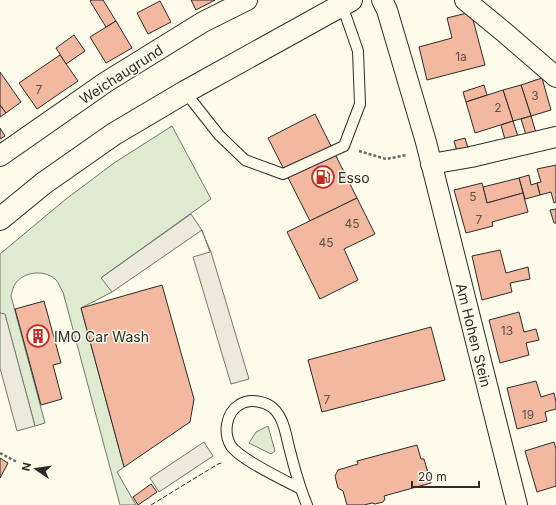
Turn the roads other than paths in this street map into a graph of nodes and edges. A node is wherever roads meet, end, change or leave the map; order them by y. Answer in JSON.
{"nodes":[{"id":1,"x":247,"y":0,"type":"edge"},
{"id":2,"x":382,"y":0,"type":"edge"},
{"id":3,"x":465,"y":0,"type":"edge"},
{"id":4,"x":346,"y":2,"type":"edge"},
{"id":5,"x":556,"y":77,"type":"edge"},
{"id":6,"x":185,"y":92,"type":"junction"},
{"id":7,"x":556,"y":138,"type":"edge"},
{"id":8,"x":0,"y":156,"type":"edge"},
{"id":9,"x":431,"y":164,"type":"junction"},
{"id":10,"x":0,"y":219,"type":"edge"},
{"id":11,"x":301,"y":489,"type":"junction"},
{"id":12,"x":307,"y":505,"type":"edge"},
{"id":13,"x":517,"y":505,"type":"edge"}],
"edges":[{"from":1,"to":8,"type":"street","name":"Weichaugrund"},
{"from":2,"to":9,"type":"street","name":"Am Hohen Stein"},
{"from":3,"to":5,"type":"street"},
{"from":4,"to":6,"type":"main road"},
{"from":4,"to":6,"type":"lane"},
{"from":6,"to":10,"type":"main road"},
{"from":7,"to":9,"type":"street"},
{"from":9,"to":13,"type":"street","name":"Am Hohen Stein"},
{"from":11,"to":11,"type":"lane"},
{"from":11,"to":12,"type":"lane"}]}
